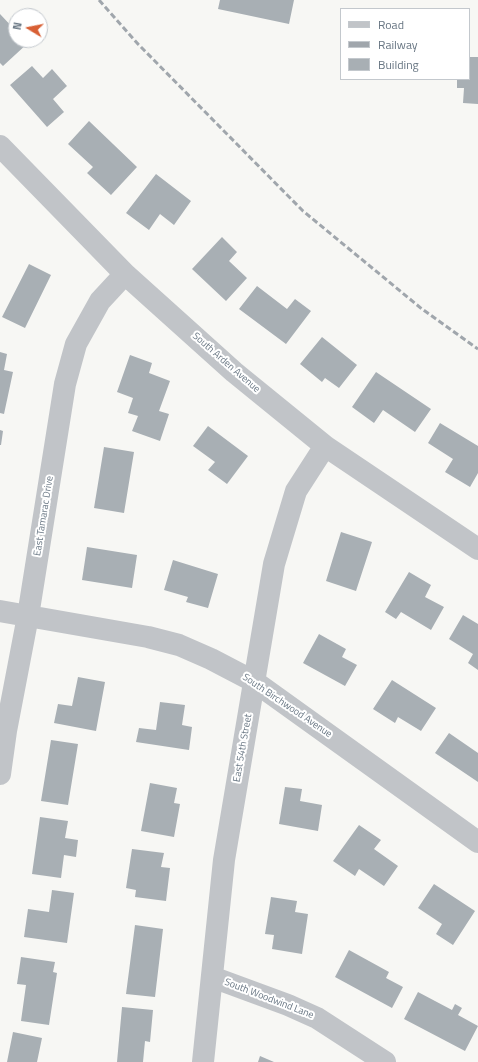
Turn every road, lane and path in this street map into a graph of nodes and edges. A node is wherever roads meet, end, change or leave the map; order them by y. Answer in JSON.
{"nodes":[{"id":1,"x":0,"y":146,"type":"edge"},
{"id":2,"x":125,"y":274,"type":"junction"},
{"id":3,"x":325,"y":446,"type":"junction"},
{"id":4,"x":478,"y":549,"type":"edge"},
{"id":5,"x":0,"y":611,"type":"edge"},
{"id":6,"x":28,"y":616,"type":"junction"},
{"id":7,"x":255,"y":682,"type":"junction"},
{"id":8,"x":0,"y":774,"type":"edge"},
{"id":9,"x":478,"y":842,"type":"edge"},
{"id":10,"x":212,"y":977,"type":"junction"},
{"id":11,"x":203,"y":1062,"type":"edge"},
{"id":12,"x":384,"y":1062,"type":"edge"}],
"edges":[{"from":1,"to":2,"type":"street","name":"South Arden Avenue"},
{"from":2,"to":3,"type":"street","name":"South Arden Avenue"},
{"from":2,"to":6,"type":"street","name":"East Tamarac Drive"},
{"from":3,"to":4,"type":"street","name":"South Arden Avenue"},
{"from":3,"to":7,"type":"street","name":"East 54th Street"},
{"from":5,"to":6,"type":"street","name":"South Birchwood Avenue"},
{"from":6,"to":7,"type":"street","name":"South Birchwood Avenue"},
{"from":6,"to":8,"type":"street","name":"East Tamarac Drive"},
{"from":7,"to":9,"type":"street","name":"South Birchwood Avenue"},
{"from":7,"to":10,"type":"street","name":"East 54th Street"},
{"from":10,"to":11,"type":"street","name":"East 54th Street"},
{"from":10,"to":12,"type":"street","name":"South Woodwind Lane"}]}
